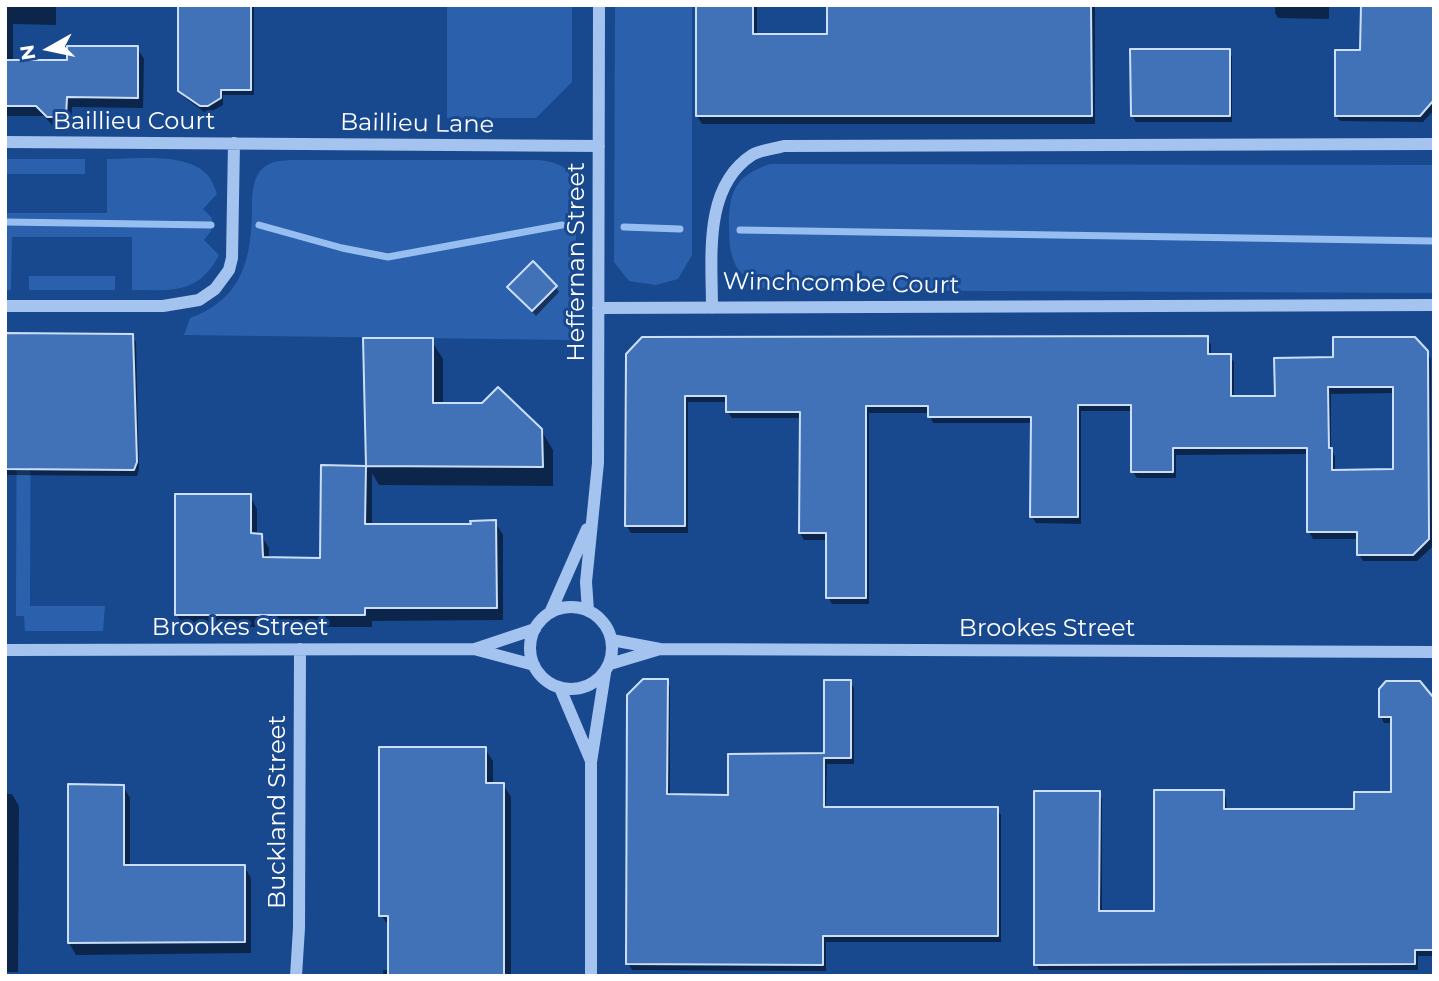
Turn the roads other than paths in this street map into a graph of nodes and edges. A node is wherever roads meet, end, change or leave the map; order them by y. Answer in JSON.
{"nodes":[{"id":1,"x":599,"y":5,"type":"edge"},
{"id":2,"x":5,"y":142,"type":"edge"},
{"id":3,"x":234,"y":143,"type":"junction"},
{"id":4,"x":1434,"y":144,"type":"edge"},
{"id":5,"x":599,"y":146,"type":"junction"},
{"id":6,"x":1434,"y":305,"type":"edge"},
{"id":7,"x":5,"y":306,"type":"edge"},
{"id":8,"x":598,"y":308,"type":"junction"},
{"id":9,"x":712,"y":308,"type":"junction"},
{"id":10,"x":592,"y":519,"type":"junction"},
{"id":11,"x":588,"y":611,"type":"junction"},
{"id":12,"x":550,"y":613,"type":"junction"},
{"id":13,"x":535,"y":629,"type":"junction"},
{"id":14,"x":612,"y":640,"type":"junction"},
{"id":15,"x":300,"y":649,"type":"junction"},
{"id":16,"x":474,"y":649,"type":"junction"},
{"id":17,"x":660,"y":649,"type":"junction"},
{"id":18,"x":5,"y":650,"type":"edge"},
{"id":19,"x":1434,"y":652,"type":"edge"},
{"id":20,"x":534,"y":665,"type":"junction"},
{"id":21,"x":608,"y":668,"type":"junction"},
{"id":22,"x":560,"y":688,"type":"junction"},
{"id":23,"x":591,"y":762,"type":"junction"},
{"id":24,"x":296,"y":976,"type":"edge"},
{"id":25,"x":591,"y":976,"type":"edge"}],
"edges":[{"from":1,"to":5,"type":"street","name":"Heffernan Street"},
{"from":2,"to":3,"type":"street","name":"Baillieu Court"},
{"from":3,"to":5,"type":"street","name":"Baillieu Lane"},
{"from":3,"to":7,"type":"street","name":"Baillieu Court"},
{"from":4,"to":9,"type":"street","name":"Winchcombe Court"},
{"from":5,"to":8,"type":"street","name":"Heffernan Street"},
{"from":6,"to":9,"type":"street","name":"Winchcombe Court"},
{"from":8,"to":9,"type":"street"},
{"from":8,"to":10,"type":"street","name":"Heffernan Street"},
{"from":10,"to":11,"type":"street","name":"Heffernan Street"},
{"from":10,"to":12,"type":"street","name":"Heffernan Street"},
{"from":11,"to":12,"type":"street"},
{"from":11,"to":14,"type":"street"},
{"from":12,"to":13,"type":"street"},
{"from":13,"to":16,"type":"street","name":"Brookes Street"},
{"from":13,"to":20,"type":"street"},
{"from":14,"to":17,"type":"street","name":"Brookes Street"},
{"from":14,"to":21,"type":"street"},
{"from":15,"to":16,"type":"street","name":"Brookes Street"},
{"from":15,"to":18,"type":"street","name":"Brookes Street"},
{"from":15,"to":24,"type":"street","name":"Buckland Street"},
{"from":16,"to":20,"type":"street","name":"Brookes Street"},
{"from":17,"to":19,"type":"street","name":"Brookes Street"},
{"from":17,"to":21,"type":"street","name":"Brookes Street"},
{"from":20,"to":22,"type":"street"},
{"from":21,"to":22,"type":"street"},
{"from":21,"to":23,"type":"street"},
{"from":22,"to":23,"type":"street"},
{"from":23,"to":25,"type":"street"}]}
